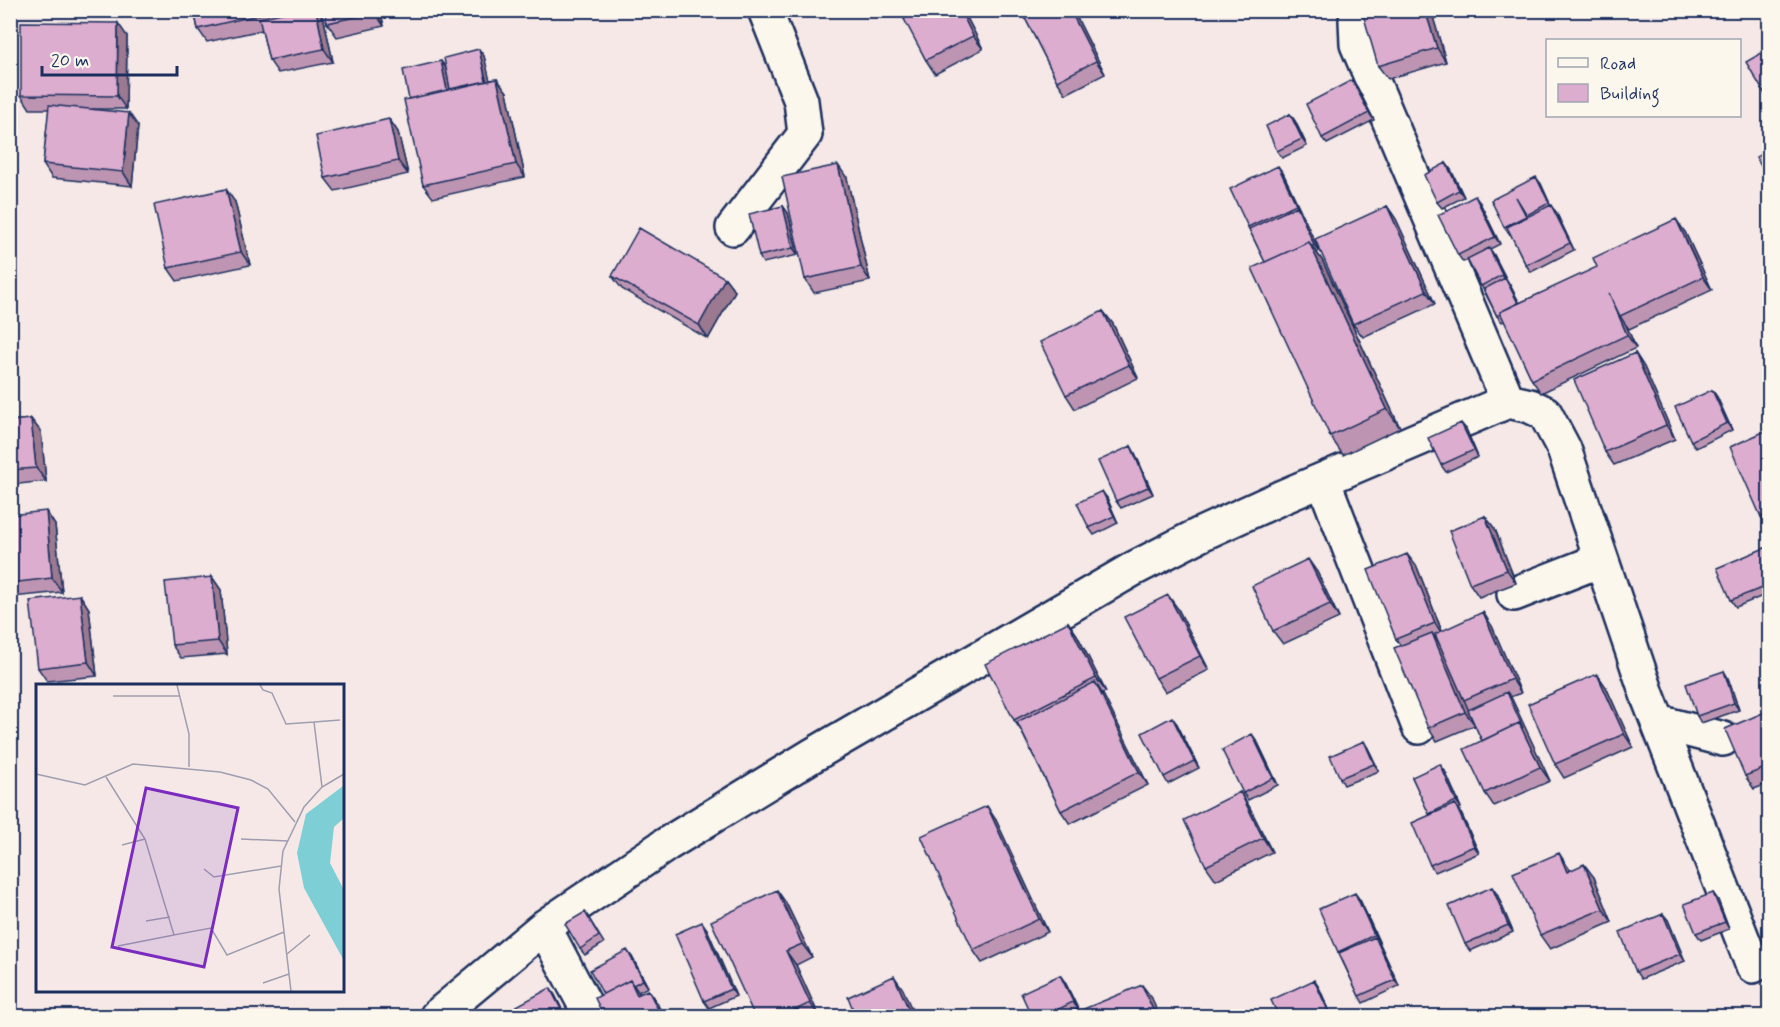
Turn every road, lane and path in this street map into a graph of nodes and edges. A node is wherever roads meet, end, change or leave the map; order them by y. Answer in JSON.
{"nodes":[{"id":1,"x":765,"y":10,"type":"edge"},
{"id":2,"x":1360,"y":10,"type":"edge"},
{"id":3,"x":733,"y":228,"type":"dead end"},
{"id":4,"x":1508,"y":401,"type":"junction"},
{"id":5,"x":1323,"y":480,"type":"junction"},
{"id":6,"x":1601,"y":560,"type":"junction"},
{"id":7,"x":1514,"y":594,"type":"dead end"},
{"id":8,"x":1658,"y":722,"type":"junction"},
{"id":9,"x":1419,"y":728,"type":"edge"},
{"id":10,"x":1723,"y":739,"type":"edge"},
{"id":11,"x":544,"y":927,"type":"junction"},
{"id":12,"x":1753,"y":966,"type":"dead end"},
{"id":13,"x":437,"y":1017,"type":"edge"},
{"id":14,"x":591,"y":1017,"type":"edge"}],
"edges":[{"from":1,"to":3,"type":"street"},
{"from":2,"to":4,"type":"street"},
{"from":4,"to":5,"type":"street"},
{"from":4,"to":6,"type":"street"},
{"from":5,"to":9,"type":"street"},
{"from":5,"to":11,"type":"street"},
{"from":6,"to":7,"type":"street"},
{"from":6,"to":8,"type":"street"},
{"from":8,"to":10,"type":"street"},
{"from":8,"to":12,"type":"street"},
{"from":11,"to":13,"type":"street"},
{"from":11,"to":14,"type":"street"}]}
